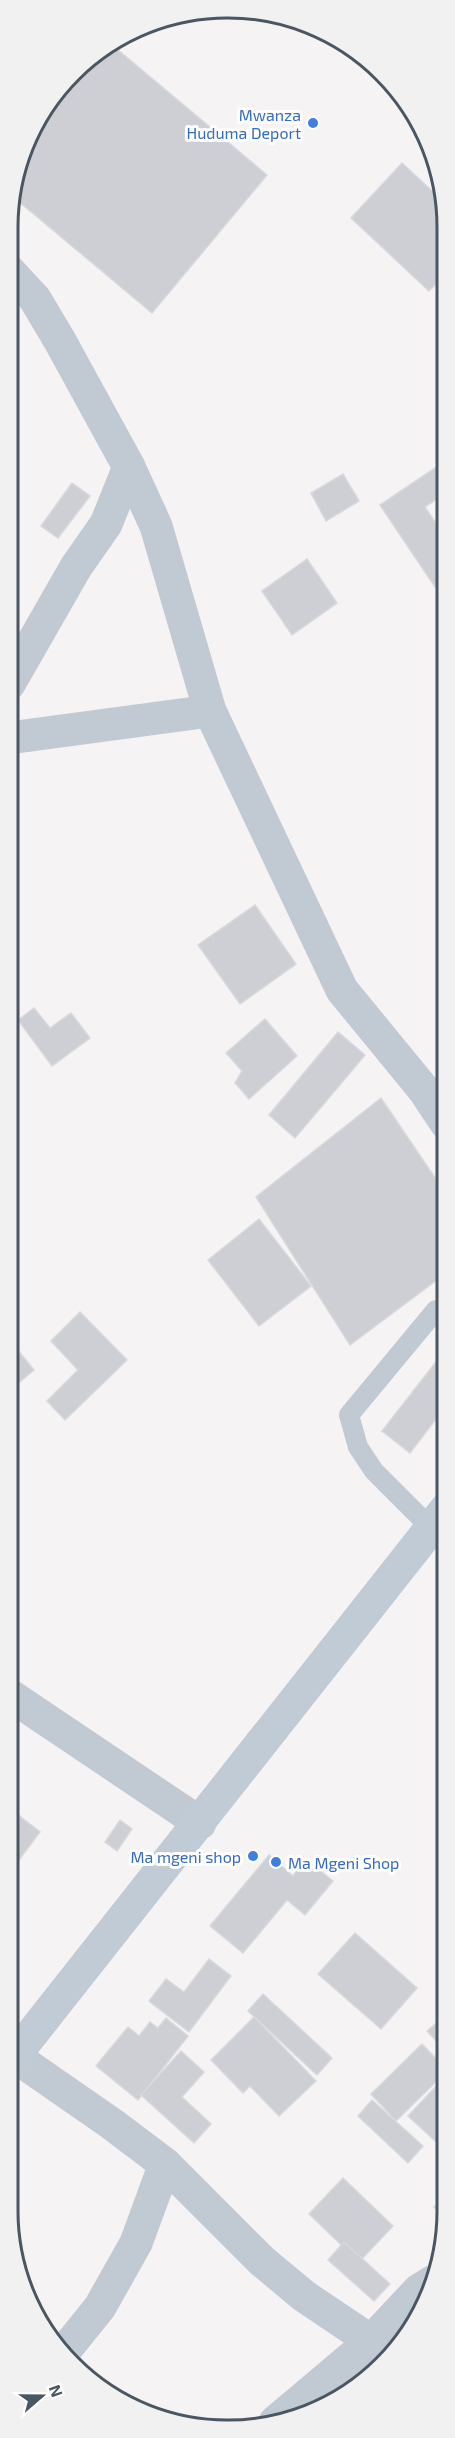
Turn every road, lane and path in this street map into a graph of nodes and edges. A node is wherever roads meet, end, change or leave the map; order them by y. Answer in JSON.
{"nodes":[{"id":1,"x":18,"y":281,"type":"edge"},
{"id":2,"x":129,"y":467,"type":"junction"},
{"id":3,"x":18,"y":668,"type":"edge"},
{"id":4,"x":210,"y":711,"type":"junction"},
{"id":5,"x":18,"y":737,"type":"edge"},
{"id":6,"x":437,"y":1110,"type":"edge"},
{"id":7,"x":436,"y":1310,"type":"dead end"},
{"id":8,"x":437,"y":1517,"type":"edge"},
{"id":9,"x":437,"y":1521,"type":"edge"},
{"id":10,"x":18,"y":1701,"type":"edge"},
{"id":11,"x":200,"y":1822,"type":"junction"},
{"id":12,"x":18,"y":2051,"type":"edge"},
{"id":13,"x":18,"y":2064,"type":"edge"},
{"id":14,"x":165,"y":2164,"type":"junction"},
{"id":15,"x":421,"y":2289,"type":"edge"},
{"id":16,"x":384,"y":2343,"type":"edge"},
{"id":17,"x":68,"y":2347,"type":"edge"},
{"id":18,"x":292,"y":2409,"type":"edge"}],
"edges":[{"from":1,"to":2,"type":"street"},
{"from":2,"to":3,"type":"street"},
{"from":2,"to":4,"type":"street"},
{"from":4,"to":5,"type":"street"},
{"from":4,"to":6,"type":"street"},
{"from":7,"to":8,"type":"lane"},
{"from":9,"to":11,"type":"street"},
{"from":10,"to":11,"type":"street"},
{"from":11,"to":12,"type":"street"},
{"from":13,"to":14,"type":"street"},
{"from":14,"to":16,"type":"street"},
{"from":14,"to":17,"type":"street"},
{"from":15,"to":16,"type":"street"},
{"from":16,"to":18,"type":"street"}]}
